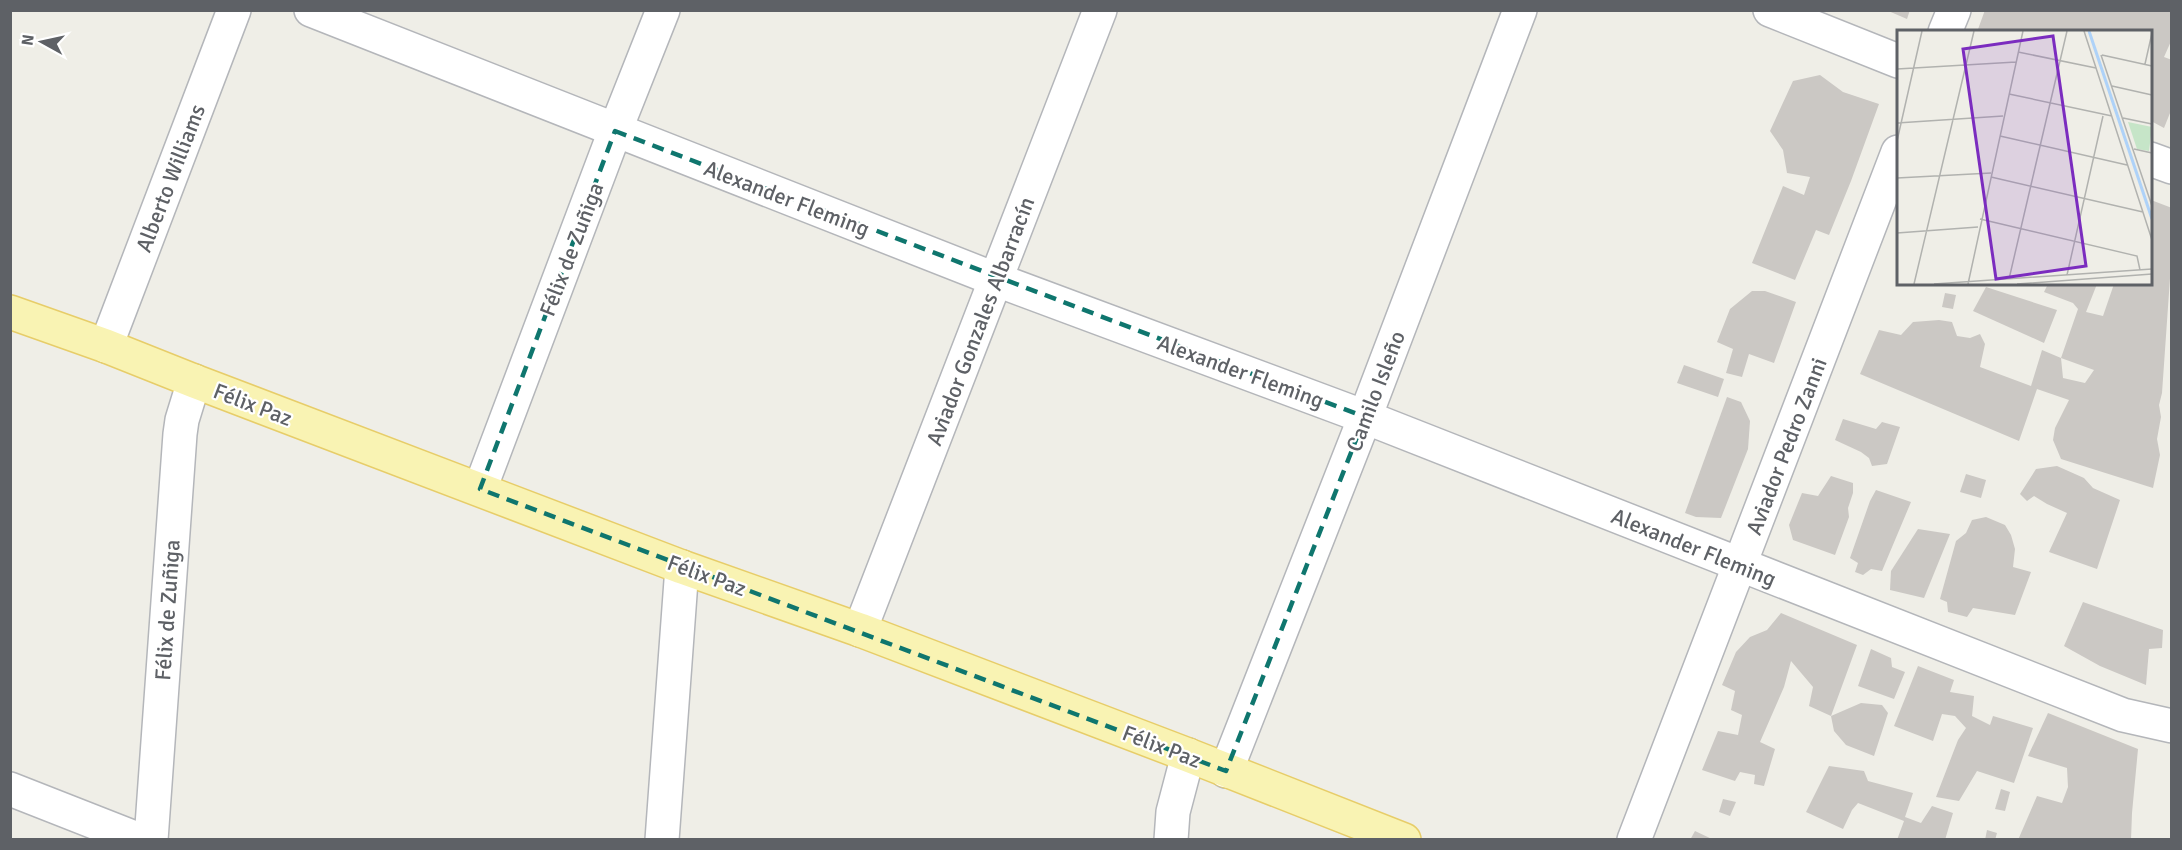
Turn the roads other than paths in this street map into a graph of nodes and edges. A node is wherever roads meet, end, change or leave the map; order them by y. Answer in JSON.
{"nodes":[{"id":1,"x":234,"y":10,"type":"edge"},
{"id":2,"x":311,"y":10,"type":"edge"},
{"id":3,"x":663,"y":10,"type":"edge"},
{"id":4,"x":1100,"y":10,"type":"edge"},
{"id":5,"x":1520,"y":10,"type":"edge"},
{"id":6,"x":1770,"y":10,"type":"edge"},
{"id":7,"x":1954,"y":10,"type":"edge"},
{"id":8,"x":1947,"y":30,"type":"edge"},
{"id":9,"x":1897,"y":60,"type":"edge"},
{"id":10,"x":615,"y":131,"type":"junction"},
{"id":11,"x":1897,"y":157,"type":"edge"},
{"id":12,"x":2152,"y":159,"type":"edge"},
{"id":13,"x":2172,"y":167,"type":"edge"},
{"id":14,"x":997,"y":280,"type":"junction"},
{"id":15,"x":10,"y":312,"type":"edge"},
{"id":16,"x":106,"y":346,"type":"junction"},
{"id":17,"x":194,"y":381,"type":"junction"},
{"id":18,"x":1365,"y":417,"type":"junction"},
{"id":19,"x":480,"y":489,"type":"junction"},
{"id":20,"x":1740,"y":565,"type":"junction"},
{"id":21,"x":682,"y":567,"type":"junction"},
{"id":22,"x":860,"y":630,"type":"junction"},
{"id":23,"x":2172,"y":726,"type":"edge"},
{"id":24,"x":1188,"y":755,"type":"junction"},
{"id":25,"x":1226,"y":771,"type":"junction"},
{"id":26,"x":10,"y":789,"type":"edge"},
{"id":27,"x":140,"y":840,"type":"edge"},
{"id":28,"x":151,"y":840,"type":"edge"},
{"id":29,"x":662,"y":840,"type":"edge"},
{"id":30,"x":1171,"y":840,"type":"edge"},
{"id":31,"x":1404,"y":840,"type":"edge"},
{"id":32,"x":1634,"y":840,"type":"edge"}],
"edges":[{"from":1,"to":16,"type":"street","name":"Alberto Williams"},
{"from":2,"to":10,"type":"street","name":"Alexander Fleming"},
{"from":3,"to":10,"type":"street","name":"Félix de Zuñiga"},
{"from":4,"to":14,"type":"street","name":"Aviador Gonzales Albarracín"},
{"from":5,"to":18,"type":"street","name":"Camilo Isleño"},
{"from":6,"to":9,"type":"street"},
{"from":7,"to":8,"type":"street"},
{"from":10,"to":14,"type":"street","name":"Alexander Fleming"},
{"from":10,"to":19,"type":"street","name":"Félix de Zuñiga"},
{"from":11,"to":20,"type":"street","name":"Aviador Pedro Zanni"},
{"from":12,"to":13,"type":"street"},
{"from":14,"to":18,"type":"street","name":"Alexander Fleming"},
{"from":14,"to":22,"type":"street","name":"Aviador Gonzales Albarracín"},
{"from":15,"to":16,"type":"main road","name":"Félix Paz"},
{"from":16,"to":17,"type":"main road","name":"Félix Paz"},
{"from":17,"to":19,"type":"main road","name":"Félix Paz"},
{"from":17,"to":28,"type":"street","name":"Félix de Zuñiga"},
{"from":18,"to":20,"type":"street","name":"Alexander Fleming"},
{"from":18,"to":25,"type":"street","name":"Camilo Isleño"},
{"from":19,"to":21,"type":"main road","name":"Félix Paz"},
{"from":20,"to":23,"type":"street","name":"Alexander Fleming"},
{"from":20,"to":32,"type":"street","name":"Aviador Pedro Zanni"},
{"from":21,"to":22,"type":"main road","name":"Félix Paz"},
{"from":21,"to":29,"type":"street"},
{"from":22,"to":24,"type":"main road","name":"Félix Paz"},
{"from":24,"to":25,"type":"main road","name":"Félix Paz"},
{"from":24,"to":30,"type":"street"},
{"from":25,"to":31,"type":"main road","name":"Félix Paz"},
{"from":26,"to":27,"type":"street"}]}
